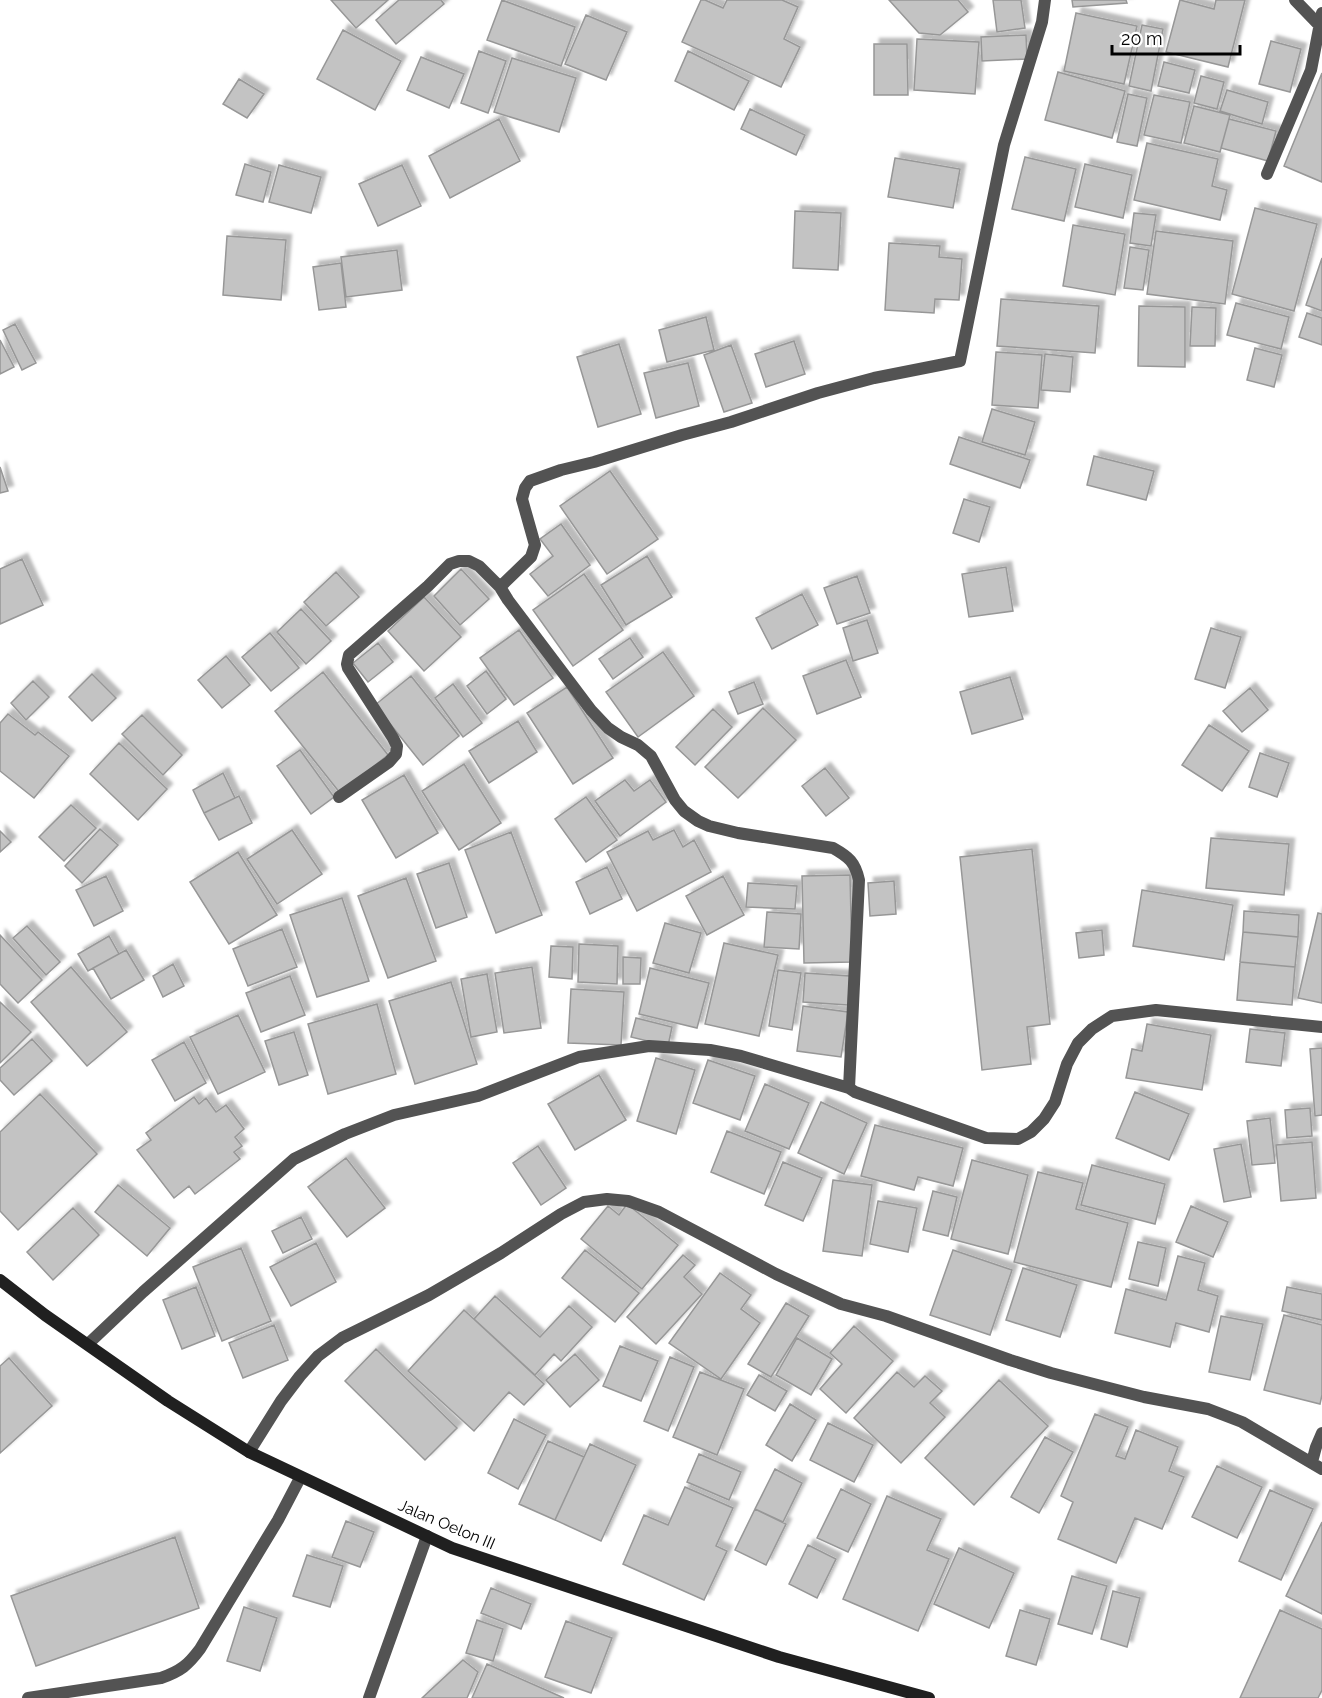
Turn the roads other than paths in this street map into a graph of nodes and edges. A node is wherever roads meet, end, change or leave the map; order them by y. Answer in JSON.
{"nodes":[{"id":1,"x":1045,"y":0,"type":"edge"},
{"id":2,"x":1295,"y":0,"type":"edge"},
{"id":3,"x":1321,"y":22,"type":"edge"},
{"id":4,"x":1267,"y":174,"type":"dead end"},
{"id":5,"x":500,"y":587,"type":"junction"},
{"id":6,"x":339,"y":797,"type":"dead end"},
{"id":7,"x":1322,"y":1027,"type":"edge"},
{"id":8,"x":849,"y":1088,"type":"junction"},
{"id":9,"x":0,"y":1280,"type":"edge"},
{"id":10,"x":88,"y":1344,"type":"junction"},
{"id":11,"x":1322,"y":1433,"type":"edge"},
{"id":12,"x":249,"y":1452,"type":"junction"},
{"id":13,"x":1317,"y":1465,"type":"edge"},
{"id":14,"x":300,"y":1478,"type":"junction"},
{"id":15,"x":427,"y":1536,"type":"junction"},
{"id":16,"x":28,"y":1698,"type":"edge"},
{"id":17,"x":369,"y":1698,"type":"edge"},
{"id":18,"x":929,"y":1698,"type":"edge"}],
"edges":[{"from":1,"to":5,"type":"street"},
{"from":2,"to":3,"type":"street"},
{"from":3,"to":4,"type":"street"},
{"from":5,"to":6,"type":"street"},
{"from":5,"to":8,"type":"street"},
{"from":7,"to":8,"type":"street"},
{"from":8,"to":10,"type":"street"},
{"from":9,"to":10,"type":"street","name":"Jalan Oelon III"},
{"from":10,"to":12,"type":"street","name":"Jalan Oelon III"},
{"from":11,"to":13,"type":"street"},
{"from":12,"to":13,"type":"street"},
{"from":12,"to":14,"type":"street","name":"Jalan Oelon III"},
{"from":14,"to":15,"type":"street","name":"Jalan Oelon III"},
{"from":14,"to":16,"type":"street"},
{"from":15,"to":17,"type":"street"},
{"from":15,"to":18,"type":"street","name":"Jalan Oelon III"}]}
